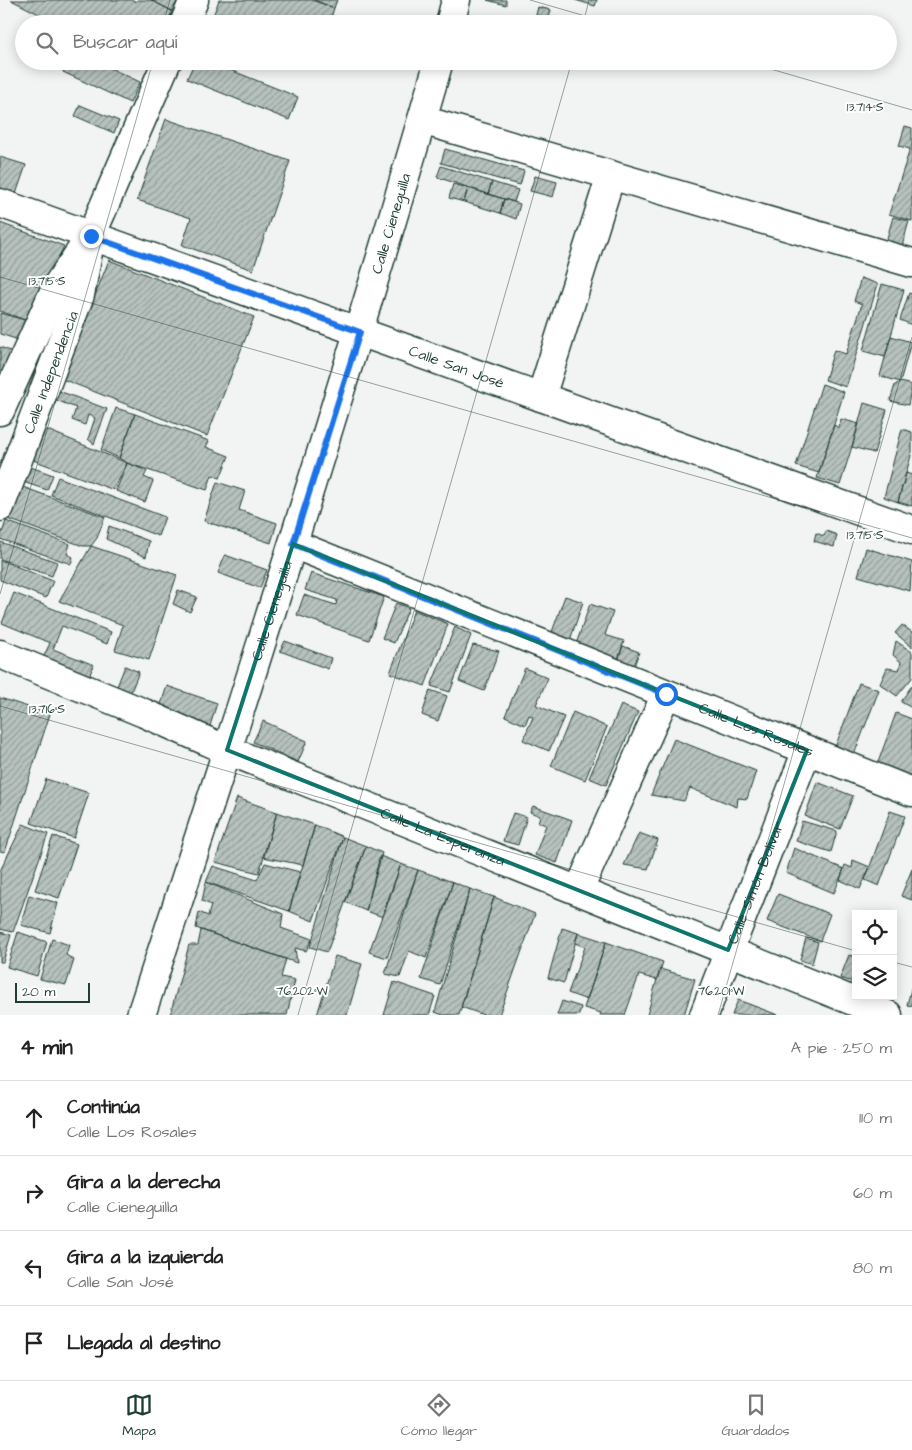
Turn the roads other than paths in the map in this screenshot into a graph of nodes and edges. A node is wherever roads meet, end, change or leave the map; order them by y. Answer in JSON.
{"nodes":[{"id":1,"x":194,"y":0,"type":"edge"},
{"id":2,"x":456,"y":0,"type":"edge"},
{"id":3,"x":188,"y":15,"type":"edge"},
{"id":4,"x":452,"y":15,"type":"edge"},
{"id":5,"x":163,"y":70,"type":"edge"},
{"id":6,"x":436,"y":70,"type":"edge"},
{"id":7,"x":422,"y":120,"type":"junction"},
{"id":8,"x":610,"y":175,"type":"junction"},
{"id":9,"x":0,"y":203,"type":"edge"},
{"id":10,"x":91,"y":236,"type":"junction"},
{"id":11,"x":912,"y":263,"type":"edge"},
{"id":12,"x":360,"y":332,"type":"junction"},
{"id":13,"x":541,"y":397,"type":"junction"},
{"id":14,"x":0,"y":411,"type":"edge"},
{"id":15,"x":0,"y":507,"type":"edge"},
{"id":16,"x":912,"y":530,"type":"edge"},
{"id":17,"x":293,"y":544,"type":"junction"},
{"id":18,"x":0,"y":654,"type":"edge"},
{"id":19,"x":666,"y":694,"type":"junction"},
{"id":20,"x":227,"y":750,"type":"junction"},
{"id":21,"x":807,"y":750,"type":"junction"},
{"id":22,"x":912,"y":792,"type":"edge"},
{"id":23,"x":579,"y":890,"type":"junction"},
{"id":24,"x":728,"y":950,"type":"junction"},
{"id":25,"x":140,"y":1015,"type":"edge"},
{"id":26,"x":704,"y":1015,"type":"edge"},
{"id":27,"x":888,"y":1015,"type":"edge"}],
"edges":[{"from":1,"to":3,"type":"street"},
{"from":2,"to":4,"type":"street"},
{"from":5,"to":10,"type":"street","name":"Calle Independencia"},
{"from":6,"to":7,"type":"street","name":"Calle Cieneguilla"},
{"from":7,"to":8,"type":"street"},
{"from":7,"to":12,"type":"street","name":"Calle Cieneguilla"},
{"from":8,"to":11,"type":"street"},
{"from":8,"to":13,"type":"street"},
{"from":9,"to":10,"type":"street","name":"Calle San José"},
{"from":10,"to":12,"type":"street","name":"Calle San José"},
{"from":10,"to":14,"type":"street","name":"Calle Independencia"},
{"from":10,"to":15,"type":"street","name":"Calle Independencia"},
{"from":12,"to":13,"type":"street","name":"Calle San José"},
{"from":12,"to":17,"type":"street","name":"Calle Cieneguilla"},
{"from":13,"to":16,"type":"street","name":"Calle San José"},
{"from":17,"to":19,"type":"street","name":"Calle Los Rosales"},
{"from":17,"to":20,"type":"street","name":"Calle Cieneguilla"},
{"from":18,"to":20,"type":"street","name":"Calle La Esperanza"},
{"from":19,"to":21,"type":"street","name":"Calle Los Rosales"},
{"from":19,"to":23,"type":"street"},
{"from":20,"to":23,"type":"street","name":"Calle La Esperanza"},
{"from":20,"to":25,"type":"street","name":"Calle Cieneguilla"},
{"from":21,"to":22,"type":"street","name":"Calle Los Rosales"},
{"from":21,"to":24,"type":"street","name":"Calle Simón Bolívar"},
{"from":23,"to":24,"type":"street","name":"Calle La Esperanza"},
{"from":24,"to":26,"type":"street","name":"Calle Simón Bolívar"},
{"from":24,"to":27,"type":"street","name":"Calle La Esperanza"}]}
